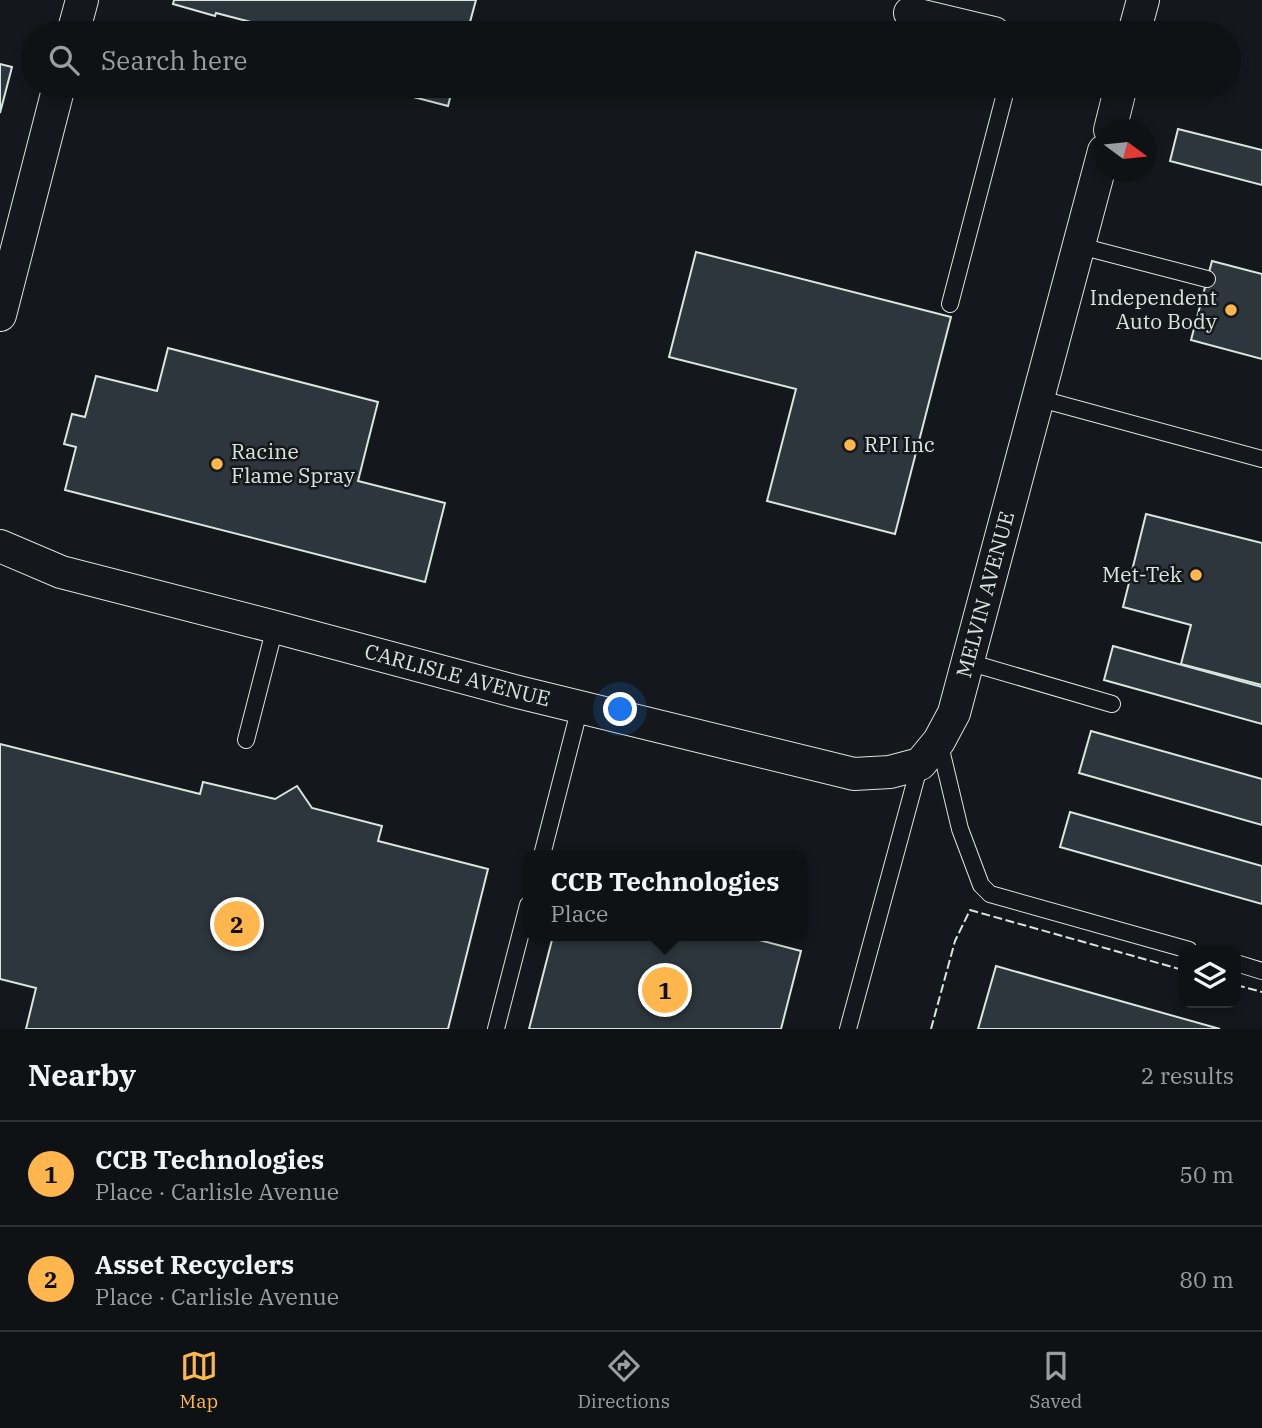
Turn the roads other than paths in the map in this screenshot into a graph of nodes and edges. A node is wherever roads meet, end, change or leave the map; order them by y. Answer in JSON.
{"nodes":[{"id":1,"x":82,"y":0,"type":"edge"},
{"id":2,"x":1143,"y":0,"type":"edge"},
{"id":3,"x":910,"y":13,"type":"dead end"},
{"id":4,"x":76,"y":21,"type":"edge"},
{"id":5,"x":944,"y":21,"type":"edge"},
{"id":6,"x":1137,"y":21,"type":"edge"},
{"id":7,"x":56,"y":98,"type":"edge"},
{"id":8,"x":1004,"y":98,"type":"edge"},
{"id":9,"x":1118,"y":98,"type":"edge"},
{"id":10,"x":1113,"y":119,"type":"edge"},
{"id":11,"x":1096,"y":182,"type":"edge"},
{"id":12,"x":1080,"y":246,"type":"junction"},
{"id":13,"x":1207,"y":279,"type":"dead end"},
{"id":14,"x":950,"y":304,"type":"dead end"},
{"id":15,"x":0,"y":315,"type":"edge"},
{"id":16,"x":1037,"y":398,"type":"junction"},
{"id":17,"x":1262,"y":458,"type":"edge"},
{"id":18,"x":0,"y":546,"type":"edge"},
{"id":19,"x":275,"y":627,"type":"junction"},
{"id":20,"x":968,"y":662,"type":"junction"},
{"id":21,"x":1112,"y":704,"type":"dead end"},
{"id":22,"x":580,"y":707,"type":"junction"},
{"id":23,"x":246,"y":740,"type":"dead end"},
{"id":24,"x":930,"y":752,"type":"junction"},
{"id":25,"x":543,"y":850,"type":"edge"},
{"id":26,"x":523,"y":924,"type":"edge"},
{"id":27,"x":1178,"y":947,"type":"edge"},
{"id":28,"x":1241,"y":965,"type":"edge"},
{"id":29,"x":1262,"y":971,"type":"edge"},
{"id":30,"x":496,"y":1029,"type":"edge"},
{"id":31,"x":848,"y":1029,"type":"edge"}],
"edges":[{"from":1,"to":4,"type":"street"},
{"from":2,"to":6,"type":"street"},
{"from":3,"to":5,"type":"street"},
{"from":7,"to":15,"type":"street"},
{"from":8,"to":14,"type":"lane"},
{"from":9,"to":10,"type":"street"},
{"from":11,"to":12,"type":"street","name":"MELVIN AVENUE"},
{"from":12,"to":13,"type":"lane"},
{"from":12,"to":16,"type":"street","name":"MELVIN AVENUE"},
{"from":16,"to":17,"type":"lane"},
{"from":16,"to":20,"type":"street","name":"MELVIN AVENUE"},
{"from":18,"to":19,"type":"street","name":"CARLISLE AVENUE"},
{"from":19,"to":22,"type":"street","name":"CARLISLE AVENUE"},
{"from":19,"to":23,"type":"lane"},
{"from":20,"to":21,"type":"lane"},
{"from":20,"to":24,"type":"street","name":"MELVIN AVENUE"},
{"from":22,"to":24,"type":"street","name":"CARLISLE AVENUE"},
{"from":22,"to":25,"type":"lane"},
{"from":24,"to":27,"type":"lane"},
{"from":24,"to":31,"type":"lane","name":"MELVIN AVENUE"},
{"from":26,"to":30,"type":"lane"},
{"from":28,"to":29,"type":"lane"}]}
